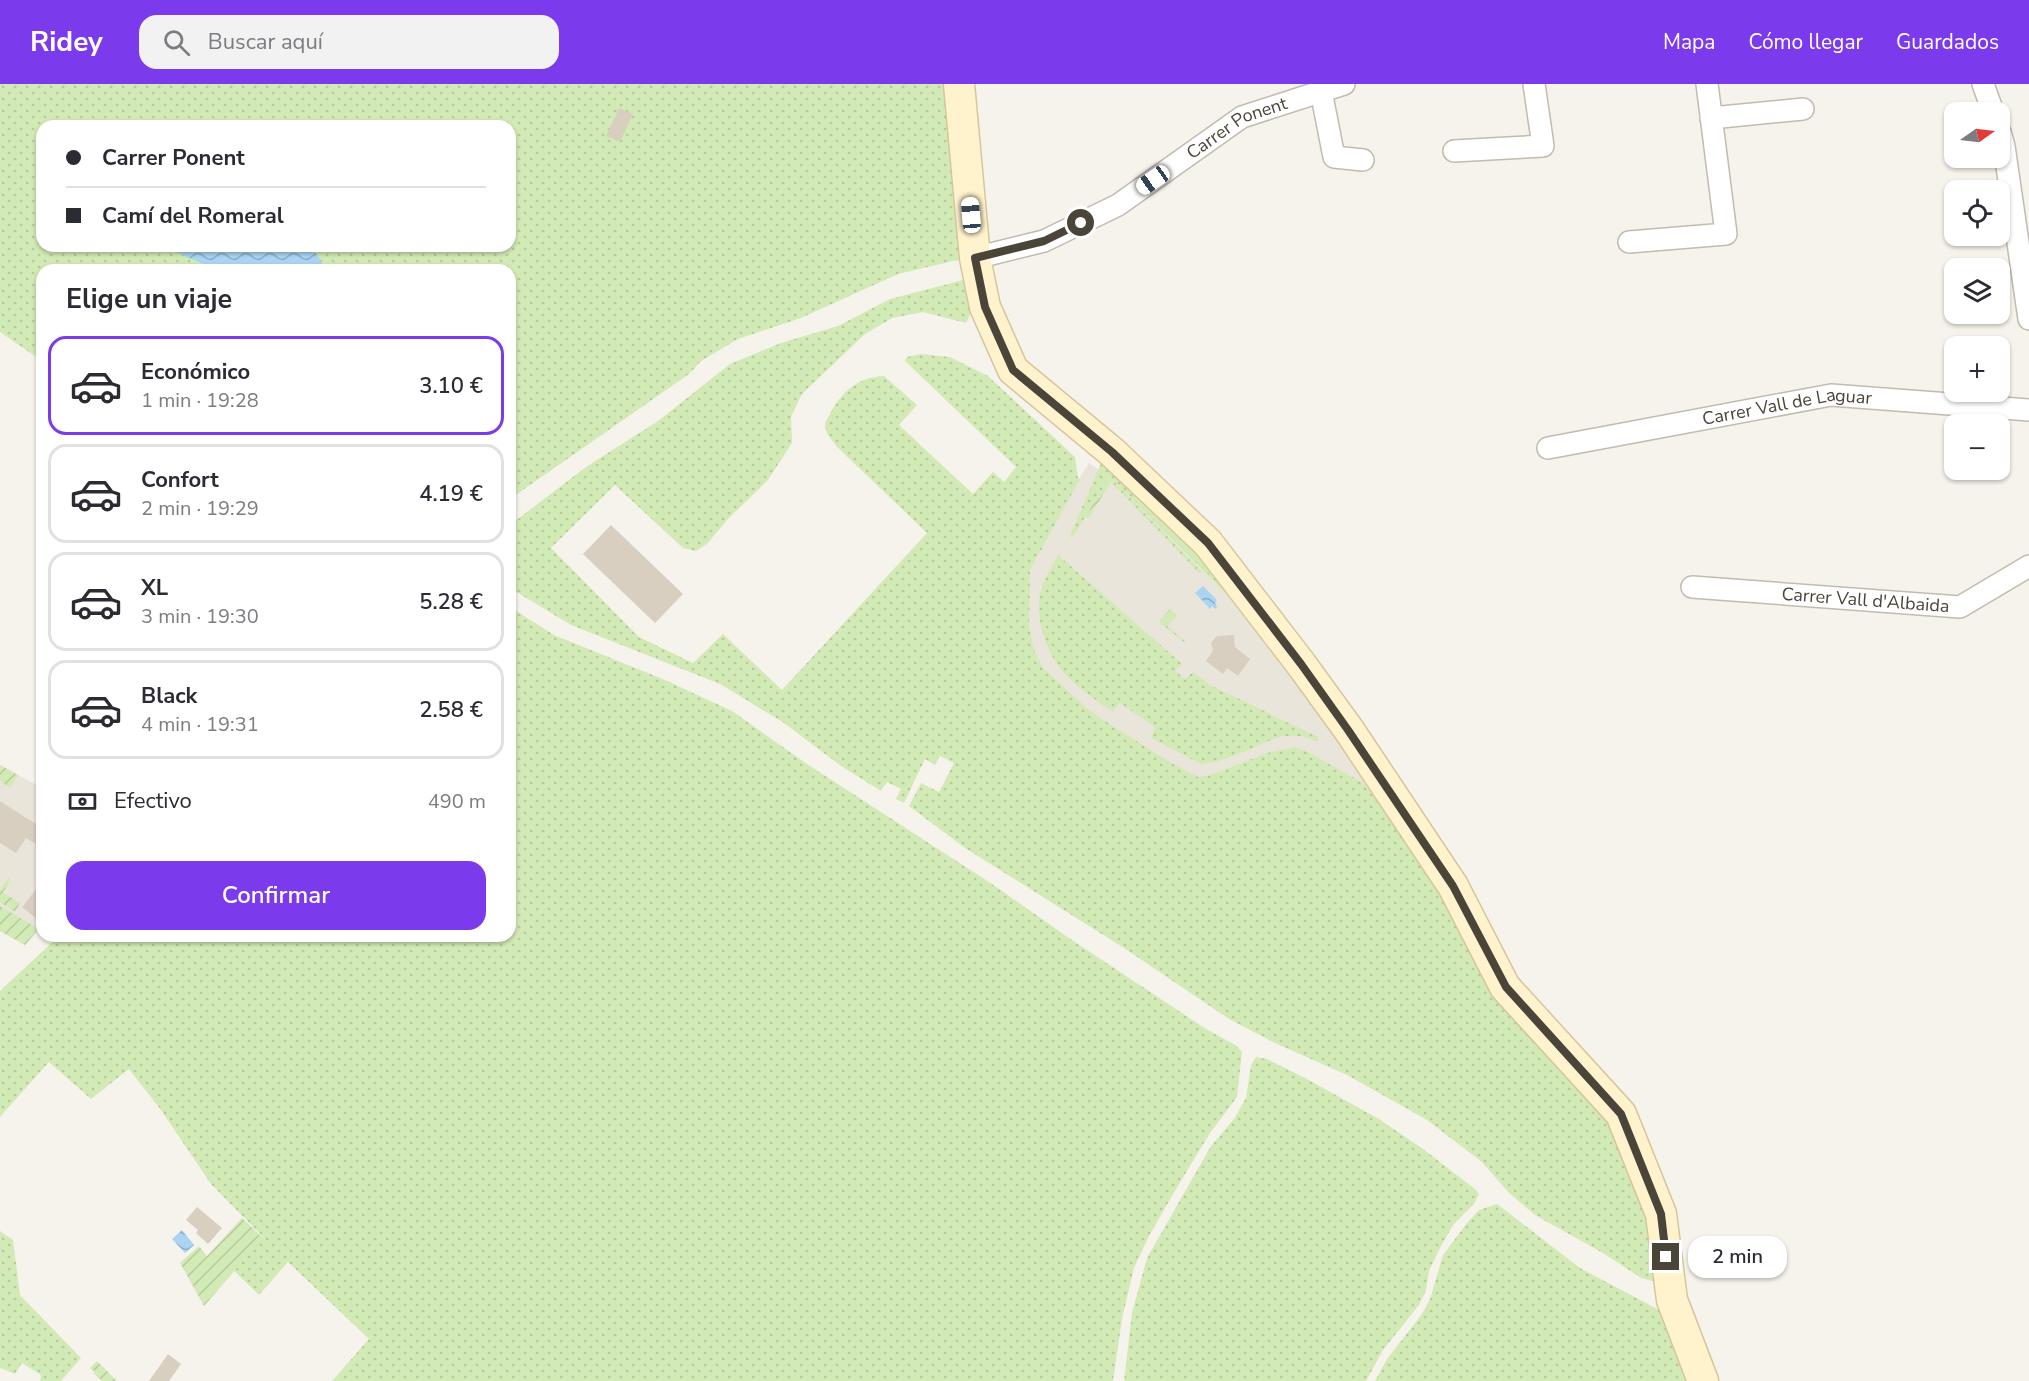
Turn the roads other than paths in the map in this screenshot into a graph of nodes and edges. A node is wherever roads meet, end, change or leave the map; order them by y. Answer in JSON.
{"nodes":[{"id":1,"x":959,"y":84,"type":"edge"},
{"id":2,"x":1344,"y":84,"type":"edge"},
{"id":3,"x":1534,"y":84,"type":"edge"},
{"id":4,"x":1707,"y":84,"type":"edge"},
{"id":5,"x":1983,"y":84,"type":"edge"},
{"id":6,"x":1321,"y":92,"type":"junction"},
{"id":7,"x":1989,"y":102,"type":"edge"},
{"id":8,"x":1803,"y":109,"type":"dead end"},
{"id":9,"x":1711,"y":118,"type":"junction"},
{"id":10,"x":1454,"y":151,"type":"dead end"},
{"id":11,"x":1363,"y":160,"type":"dead end"},
{"id":12,"x":2007,"y":168,"type":"edge"},
{"id":13,"x":1629,"y":242,"type":"dead end"},
{"id":14,"x":975,"y":258,"type":"junction"},
{"id":15,"x":2029,"y":319,"type":"edge"},
{"id":16,"x":2029,"y":410,"type":"edge"},
{"id":17,"x":1548,"y":448,"type":"dead end"},
{"id":18,"x":2029,"y":566,"type":"edge"},
{"id":19,"x":1692,"y":587,"type":"dead end"},
{"id":20,"x":1702,"y":1381,"type":"edge"}],
"edges":[{"from":1,"to":14,"type":"street"},
{"from":2,"to":6,"type":"street","name":"Carrer Ponent"},
{"from":3,"to":10,"type":"street"},
{"from":4,"to":9,"type":"street"},
{"from":5,"to":7,"type":"street"},
{"from":6,"to":11,"type":"street"},
{"from":6,"to":14,"type":"street","name":"Carrer Ponent"},
{"from":8,"to":9,"type":"street"},
{"from":9,"to":13,"type":"street"},
{"from":12,"to":15,"type":"street"},
{"from":14,"to":20,"type":"street"},
{"from":16,"to":17,"type":"street","name":"Carrer Vall de Laguar"},
{"from":18,"to":19,"type":"street","name":"Carrer Vall d'Albaida"}]}
